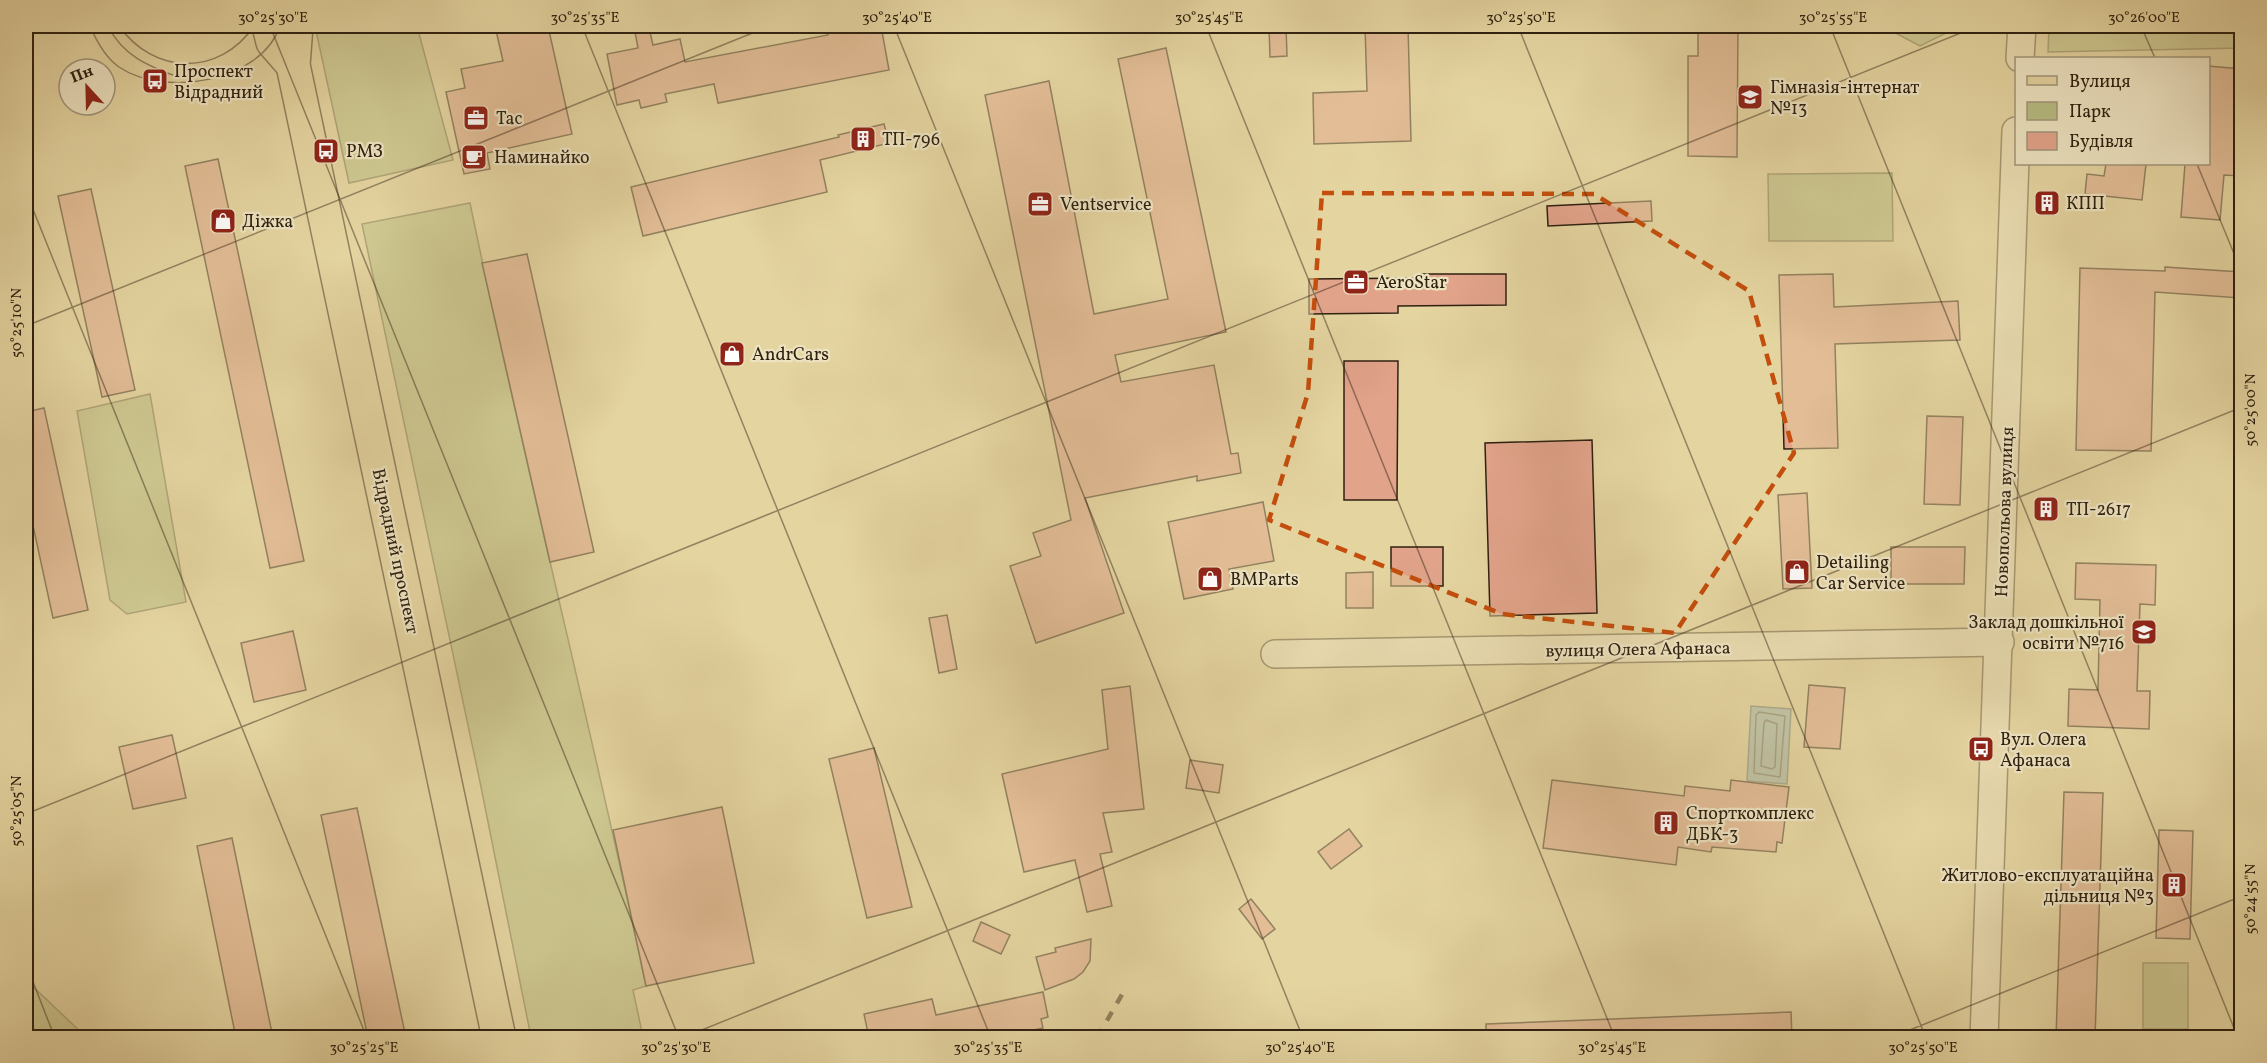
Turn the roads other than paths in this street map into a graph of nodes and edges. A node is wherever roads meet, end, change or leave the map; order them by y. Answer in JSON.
{"nodes":[{"id":1,"x":269,"y":26,"type":"edge"},
{"id":2,"x":296,"y":26,"type":"edge"},
{"id":3,"x":2022,"y":26,"type":"edge"},
{"id":4,"x":2020,"y":57,"type":"edge"},
{"id":5,"x":293,"y":65,"type":"junction"},
{"id":6,"x":2015,"y":163,"type":"edge"},
{"id":7,"x":2000,"y":642,"type":"junction"},
{"id":8,"x":1275,"y":654,"type":"dead end"},
{"id":9,"x":499,"y":1038,"type":"edge"},
{"id":10,"x":1984,"y":1038,"type":"edge"}],
"edges":[{"from":1,"to":5,"type":"main road","name":"Відрадний проспект"},
{"from":2,"to":5,"type":"main road","name":"Відрадний проспект"},
{"from":3,"to":4,"type":"street"},
{"from":5,"to":9,"type":"main road","name":"Відрадний проспект"},
{"from":6,"to":7,"type":"street","name":"Новопольова вулиця"},
{"from":7,"to":8,"type":"street","name":"вулиця Олега Афанаса"},
{"from":7,"to":10,"type":"street","name":"Новопольова вулиця"}]}
